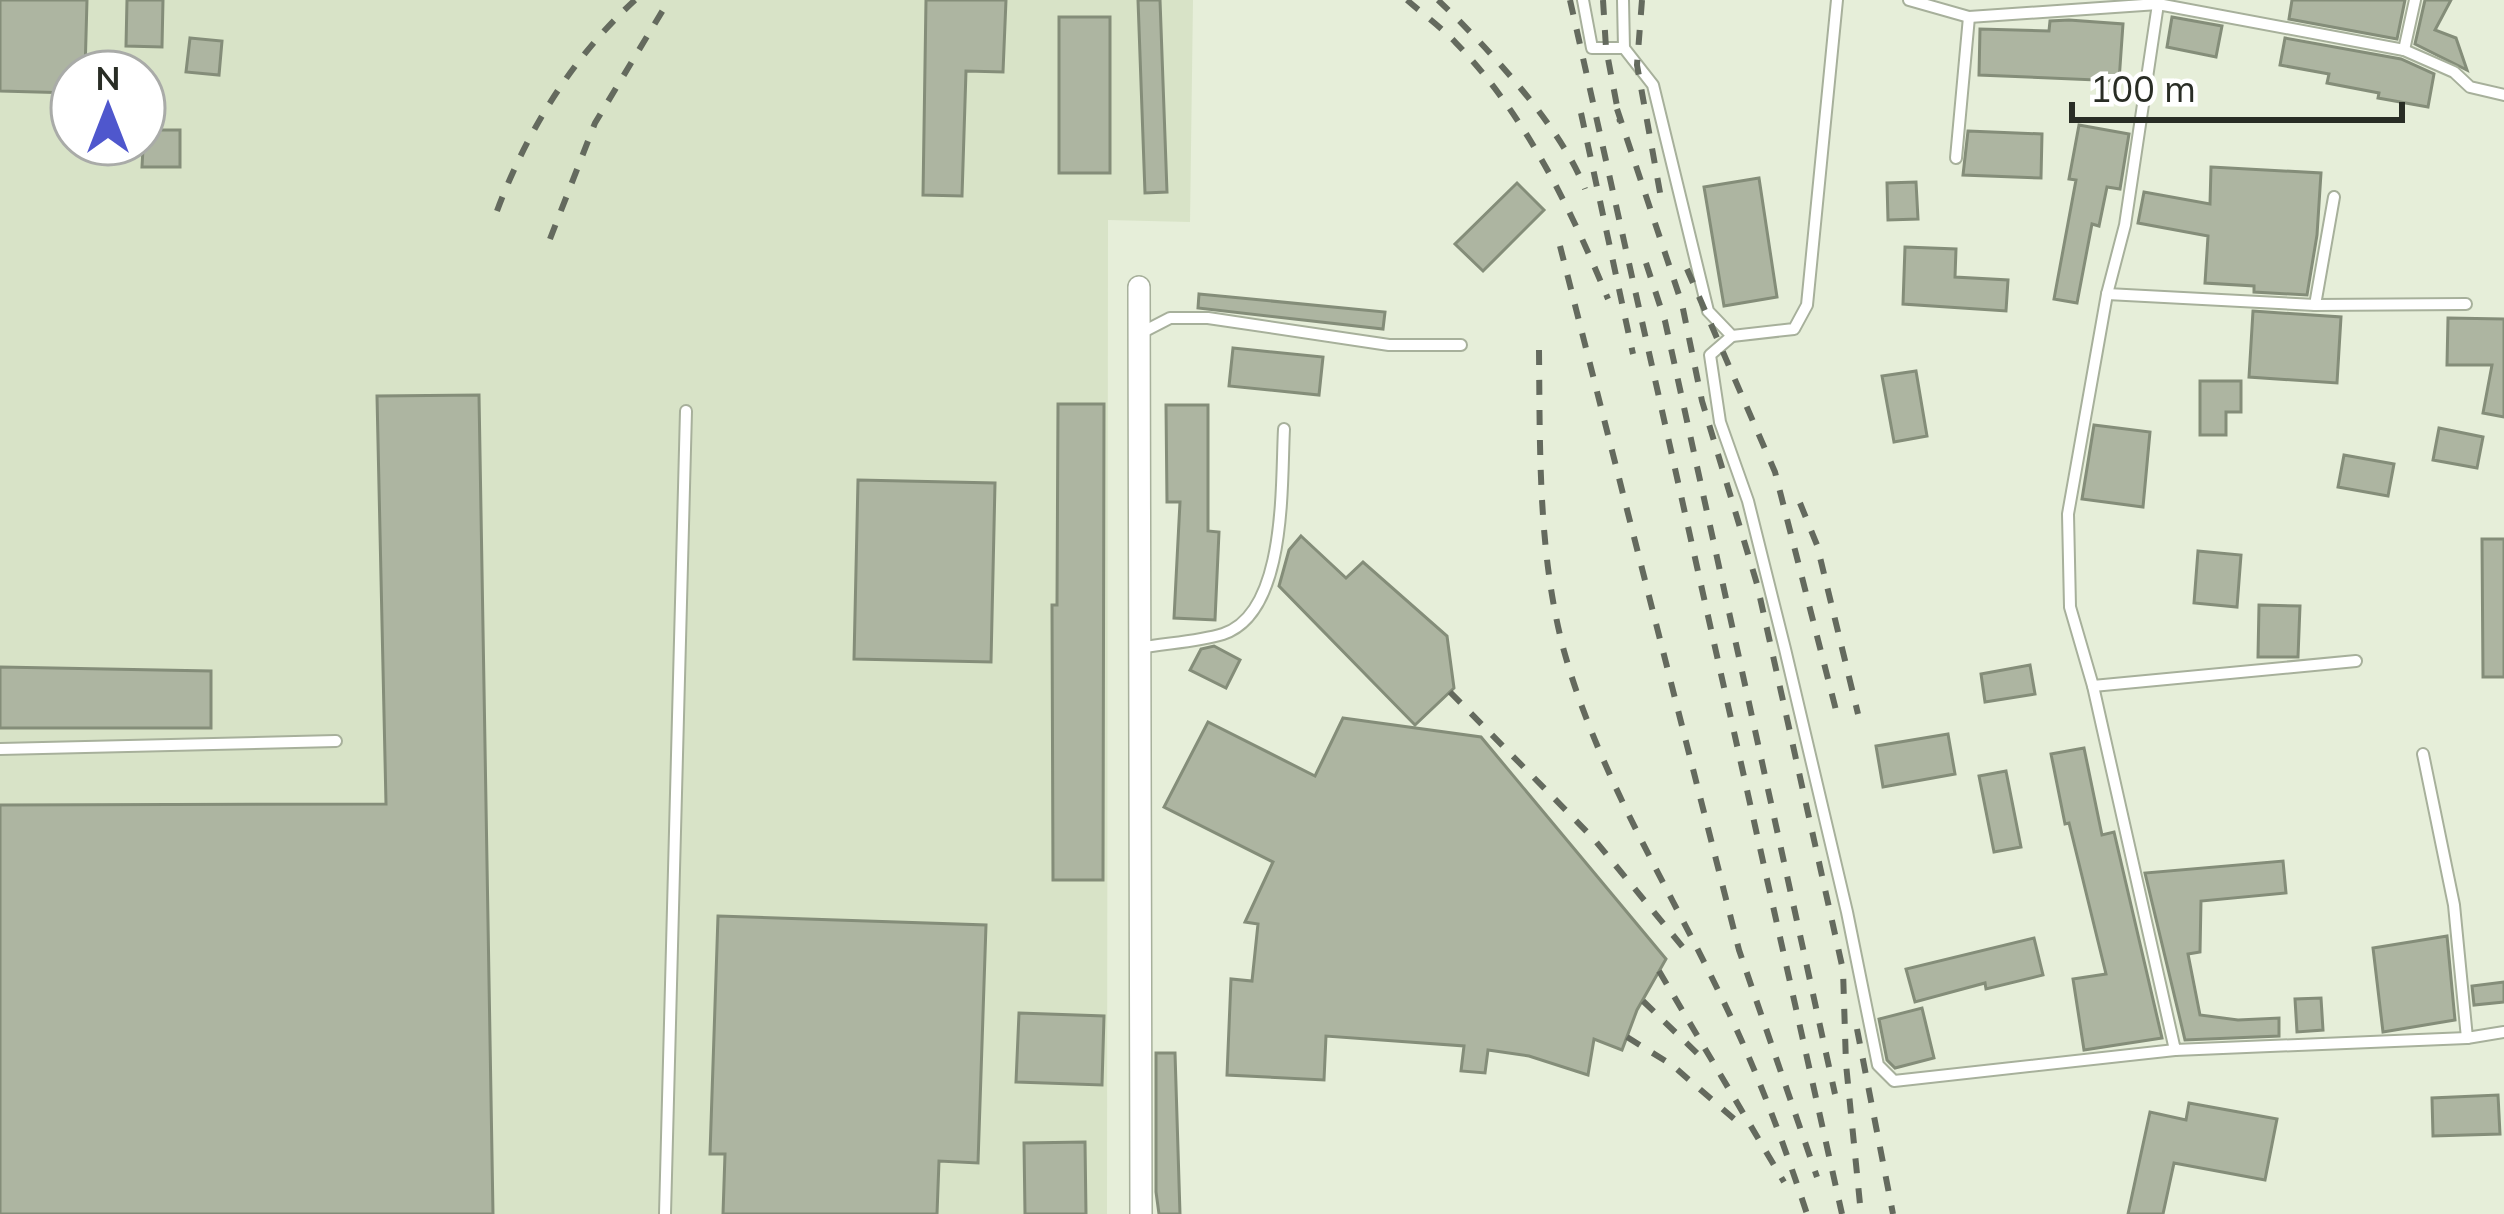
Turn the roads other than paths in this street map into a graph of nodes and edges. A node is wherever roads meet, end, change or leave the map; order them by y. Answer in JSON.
{"nodes":[{"id":1,"x":1583,"y":0,"type":"edge"},
{"id":2,"x":1623,"y":0,"type":"edge"},
{"id":3,"x":1837,"y":0,"type":"edge"},
{"id":4,"x":1909,"y":0,"type":"edge"},
{"id":5,"x":2415,"y":0,"type":"edge"},
{"id":6,"x":2158,"y":4,"type":"junction"},
{"id":7,"x":1969,"y":17,"type":"junction"},
{"id":8,"x":1624,"y":49,"type":"junction"},
{"id":9,"x":2404,"y":50,"type":"junction"},
{"id":10,"x":2504,"y":95,"type":"edge"},
{"id":11,"x":1956,"y":158,"type":"dead end"},
{"id":12,"x":2334,"y":197,"type":"dead end"},
{"id":13,"x":1139,"y":287,"type":"dead end"},
{"id":14,"x":2107,"y":294,"type":"junction"},
{"id":15,"x":2466,"y":304,"type":"dead end"},
{"id":16,"x":2314,"y":305,"type":"junction"},
{"id":17,"x":1139,"y":334,"type":"junction"},
{"id":18,"x":1732,"y":336,"type":"junction"},
{"id":19,"x":1461,"y":345,"type":"dead end"},
{"id":20,"x":686,"y":411,"type":"dead end"},
{"id":21,"x":1284,"y":429,"type":"dead end"},
{"id":22,"x":1139,"y":648,"type":"junction"},
{"id":23,"x":2356,"y":661,"type":"dead end"},
{"id":24,"x":2093,"y":686,"type":"junction"},
{"id":25,"x":336,"y":741,"type":"dead end"},
{"id":26,"x":0,"y":748,"type":"edge"},
{"id":27,"x":2423,"y":754,"type":"dead end"},
{"id":28,"x":2504,"y":1032,"type":"edge"},
{"id":29,"x":2467,"y":1038,"type":"junction"},
{"id":30,"x":2175,"y":1050,"type":"junction"},
{"id":31,"x":665,"y":1214,"type":"edge"},
{"id":32,"x":1141,"y":1214,"type":"edge"}],
"edges":[{"from":1,"to":8,"type":"lane"},
{"from":2,"to":8,"type":"lane"},
{"from":3,"to":18,"type":"lane"},
{"from":4,"to":7,"type":"lane"},
{"from":5,"to":9,"type":"lane"},
{"from":6,"to":7,"type":"lane"},
{"from":6,"to":9,"type":"lane"},
{"from":6,"to":14,"type":"lane"},
{"from":7,"to":11,"type":"lane"},
{"from":8,"to":18,"type":"lane"},
{"from":9,"to":10,"type":"lane"},
{"from":12,"to":16,"type":"lane"},
{"from":13,"to":17,"type":"street"},
{"from":14,"to":16,"type":"lane"},
{"from":14,"to":24,"type":"lane"},
{"from":15,"to":16,"type":"lane"},
{"from":17,"to":19,"type":"lane"},
{"from":17,"to":22,"type":"street"},
{"from":18,"to":30,"type":"lane"},
{"from":20,"to":31,"type":"lane"},
{"from":21,"to":22,"type":"lane"},
{"from":22,"to":32,"type":"street"},
{"from":23,"to":24,"type":"lane"},
{"from":24,"to":30,"type":"lane"},
{"from":25,"to":26,"type":"lane"},
{"from":27,"to":29,"type":"lane"},
{"from":28,"to":29,"type":"lane"},
{"from":29,"to":30,"type":"lane"}]}
